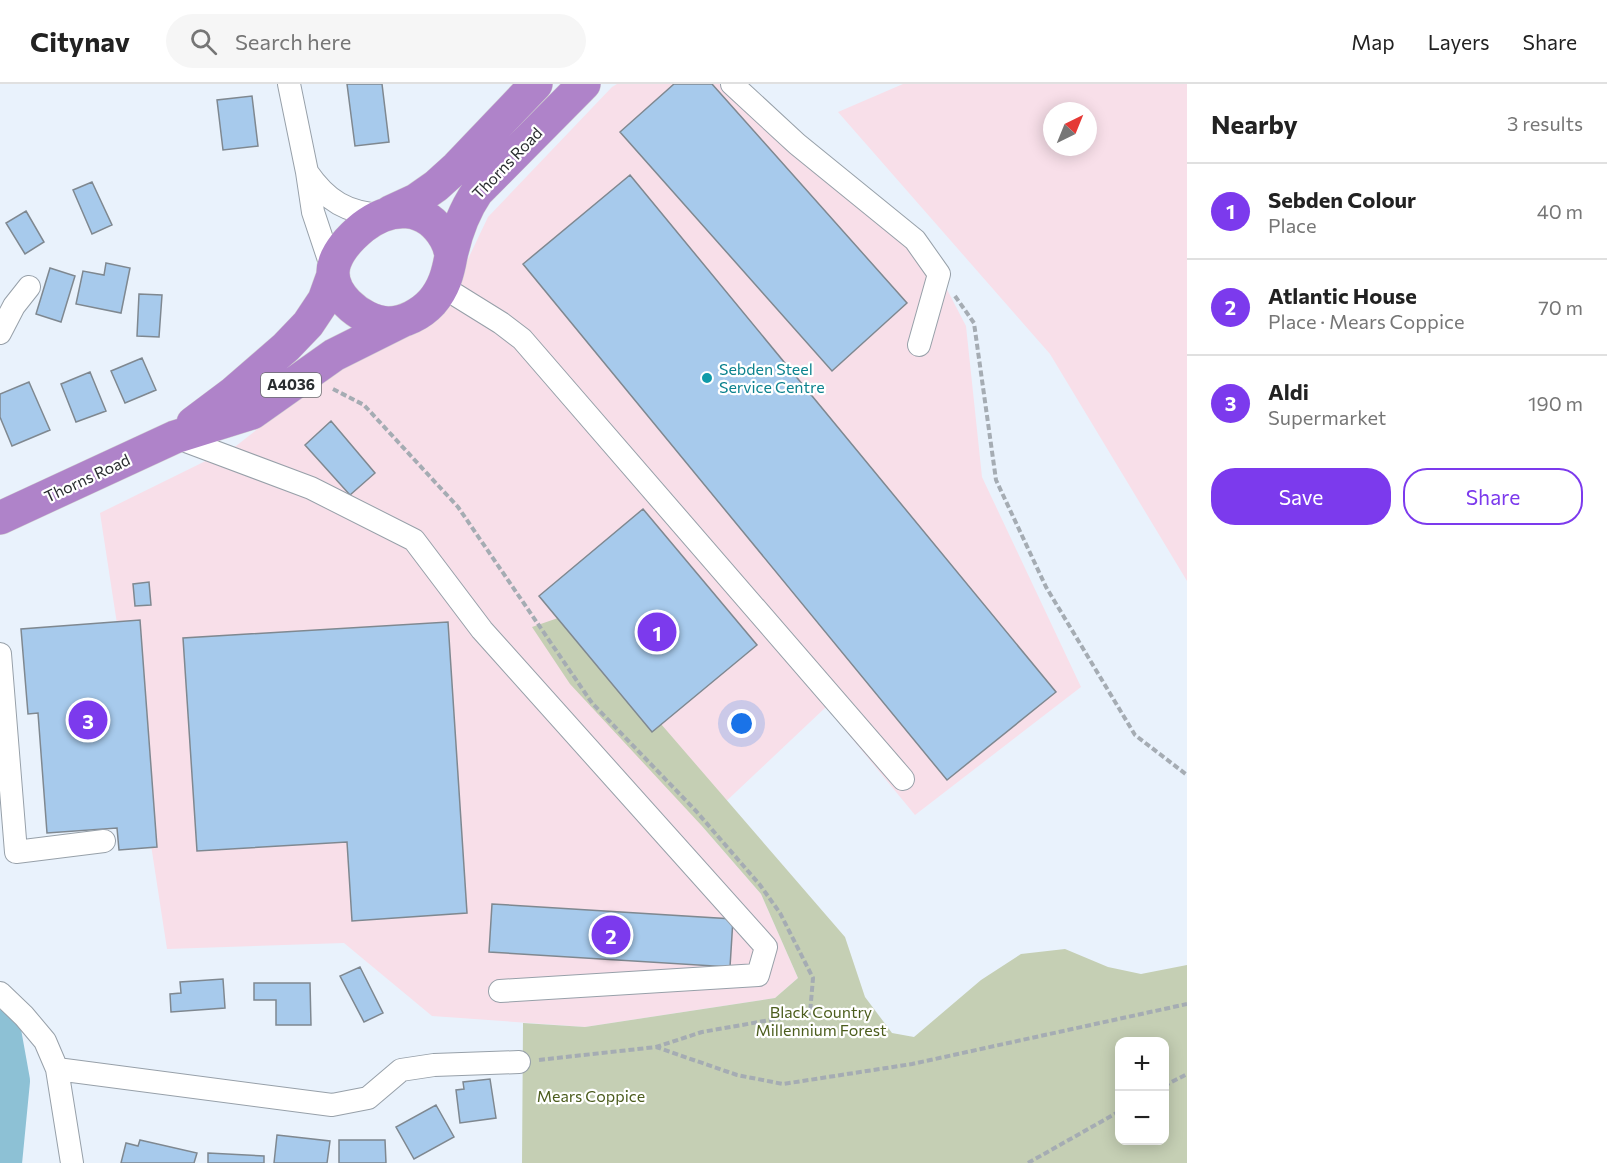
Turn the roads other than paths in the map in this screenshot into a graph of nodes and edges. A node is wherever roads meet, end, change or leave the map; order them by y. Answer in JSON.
{"nodes":[{"id":1,"x":289,"y":84,"type":"edge"},
{"id":2,"x":536,"y":84,"type":"edge"},
{"id":3,"x":584,"y":84,"type":"edge"},
{"id":4,"x":732,"y":84,"type":"edge"},
{"id":5,"x":307,"y":172,"type":"junction"},
{"id":6,"x":386,"y":213,"type":"junction"},
{"id":7,"x":452,"y":255,"type":"junction"},
{"id":8,"x":333,"y":274,"type":"junction"},
{"id":9,"x":30,"y":287,"type":"dead end"},
{"id":10,"x":442,"y":287,"type":"junction"},
{"id":11,"x":402,"y":321,"type":"junction"},
{"id":12,"x":0,"y":333,"type":"edge"},
{"id":13,"x":920,"y":345,"type":"dead end"},
{"id":14,"x":175,"y":437,"type":"junction"},
{"id":15,"x":0,"y":519,"type":"edge"},
{"id":16,"x":0,"y":654,"type":"edge"},
{"id":17,"x":903,"y":779,"type":"dead end"},
{"id":18,"x":104,"y":841,"type":"dead end"},
{"id":19,"x":8,"y":851,"type":"edge"},
{"id":20,"x":500,"y":990,"type":"dead end"},
{"id":21,"x":0,"y":993,"type":"edge"},
{"id":22,"x":519,"y":1062,"type":"road end"},
{"id":23,"x":57,"y":1069,"type":"junction"},
{"id":24,"x":72,"y":1163,"type":"edge"}],
"edges":[{"from":1,"to":5,"type":"street"},
{"from":2,"to":6,"type":"highway","name":"Thorns Road","number":"A4036"},
{"from":3,"to":7,"type":"highway","name":"Thorns Road","number":"A4036"},
{"from":4,"to":13,"type":"street"},
{"from":5,"to":6,"type":"street"},
{"from":5,"to":8,"type":"street"},
{"from":6,"to":7,"type":"highway"},
{"from":6,"to":8,"type":"highway","number":"A4036"},
{"from":7,"to":10,"type":"highway","number":"A4036"},
{"from":8,"to":11,"type":"highway"},
{"from":8,"to":14,"type":"highway","name":"Thorns Road","number":"A4036"},
{"from":9,"to":12,"type":"street"},
{"from":10,"to":11,"type":"highway","number":"A4036"},
{"from":10,"to":17,"type":"street"},
{"from":11,"to":14,"type":"highway","name":"Thorns Road","number":"A4036"},
{"from":14,"to":15,"type":"highway","name":"Thorns Road","number":"A4036"},
{"from":14,"to":20,"type":"street"},
{"from":16,"to":19,"type":"street"},
{"from":18,"to":19,"type":"street"},
{"from":21,"to":23,"type":"street"},
{"from":22,"to":23,"type":"street"},
{"from":23,"to":24,"type":"street"}]}
